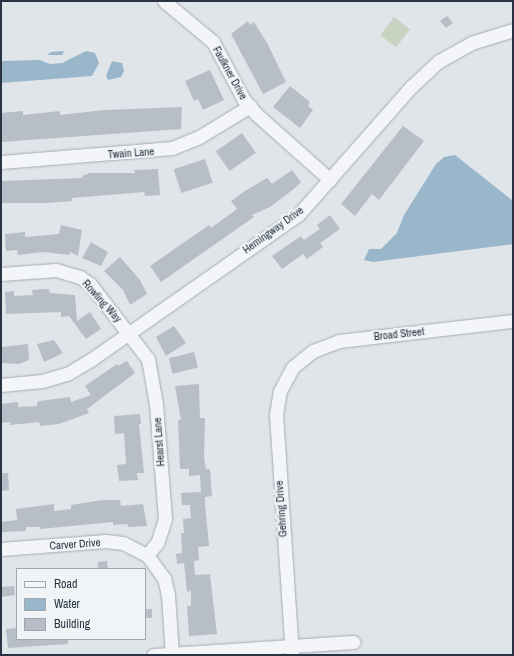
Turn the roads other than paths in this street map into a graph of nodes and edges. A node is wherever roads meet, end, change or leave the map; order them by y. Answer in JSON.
{"nodes":[{"id":1,"x":164,"y":1,"type":"edge"},
{"id":2,"x":513,"y":30,"type":"edge"},
{"id":3,"x":250,"y":106,"type":"junction"},
{"id":4,"x":1,"y":162,"type":"edge"},
{"id":5,"x":330,"y":180,"type":"junction"},
{"id":6,"x":1,"y":274,"type":"edge"},
{"id":7,"x":513,"y":321,"type":"edge"},
{"id":8,"x":129,"y":331,"type":"junction"},
{"id":9,"x":293,"y":367,"type":"joint"},
{"id":10,"x":1,"y":385,"type":"edge"},
{"id":11,"x":1,"y":549,"type":"edge"},
{"id":12,"x":147,"y":555,"type":"junction"},
{"id":13,"x":354,"y":642,"type":"dead end"},
{"id":14,"x":291,"y":650,"type":"edge"},
{"id":15,"x":172,"y":654,"type":"edge"},
{"id":16,"x":153,"y":655,"type":"edge"}],
"edges":[{"from":1,"to":3,"type":"street","name":"Faulkner Drive"},
{"from":2,"to":5,"type":"street","name":"Hemingway Drive"},
{"from":3,"to":4,"type":"street","name":"Twain Lane"},
{"from":3,"to":5,"type":"street","name":"Faulkner Drive"},
{"from":5,"to":8,"type":"street","name":"Hemingway Drive"},
{"from":6,"to":8,"type":"street","name":"Rowling Way"},
{"from":7,"to":9,"type":"street","name":"Broad Street"},
{"from":8,"to":10,"type":"street","name":"Hemingway Drive"},
{"from":8,"to":12,"type":"street","name":"Hearst Lane"},
{"from":9,"to":14,"type":"street","name":"Gehring Drive"},
{"from":11,"to":12,"type":"street","name":"Carver Drive"},
{"from":12,"to":15,"type":"street"},
{"from":13,"to":14,"type":"street"},
{"from":14,"to":15,"type":"street"},
{"from":15,"to":16,"type":"street"}]}
